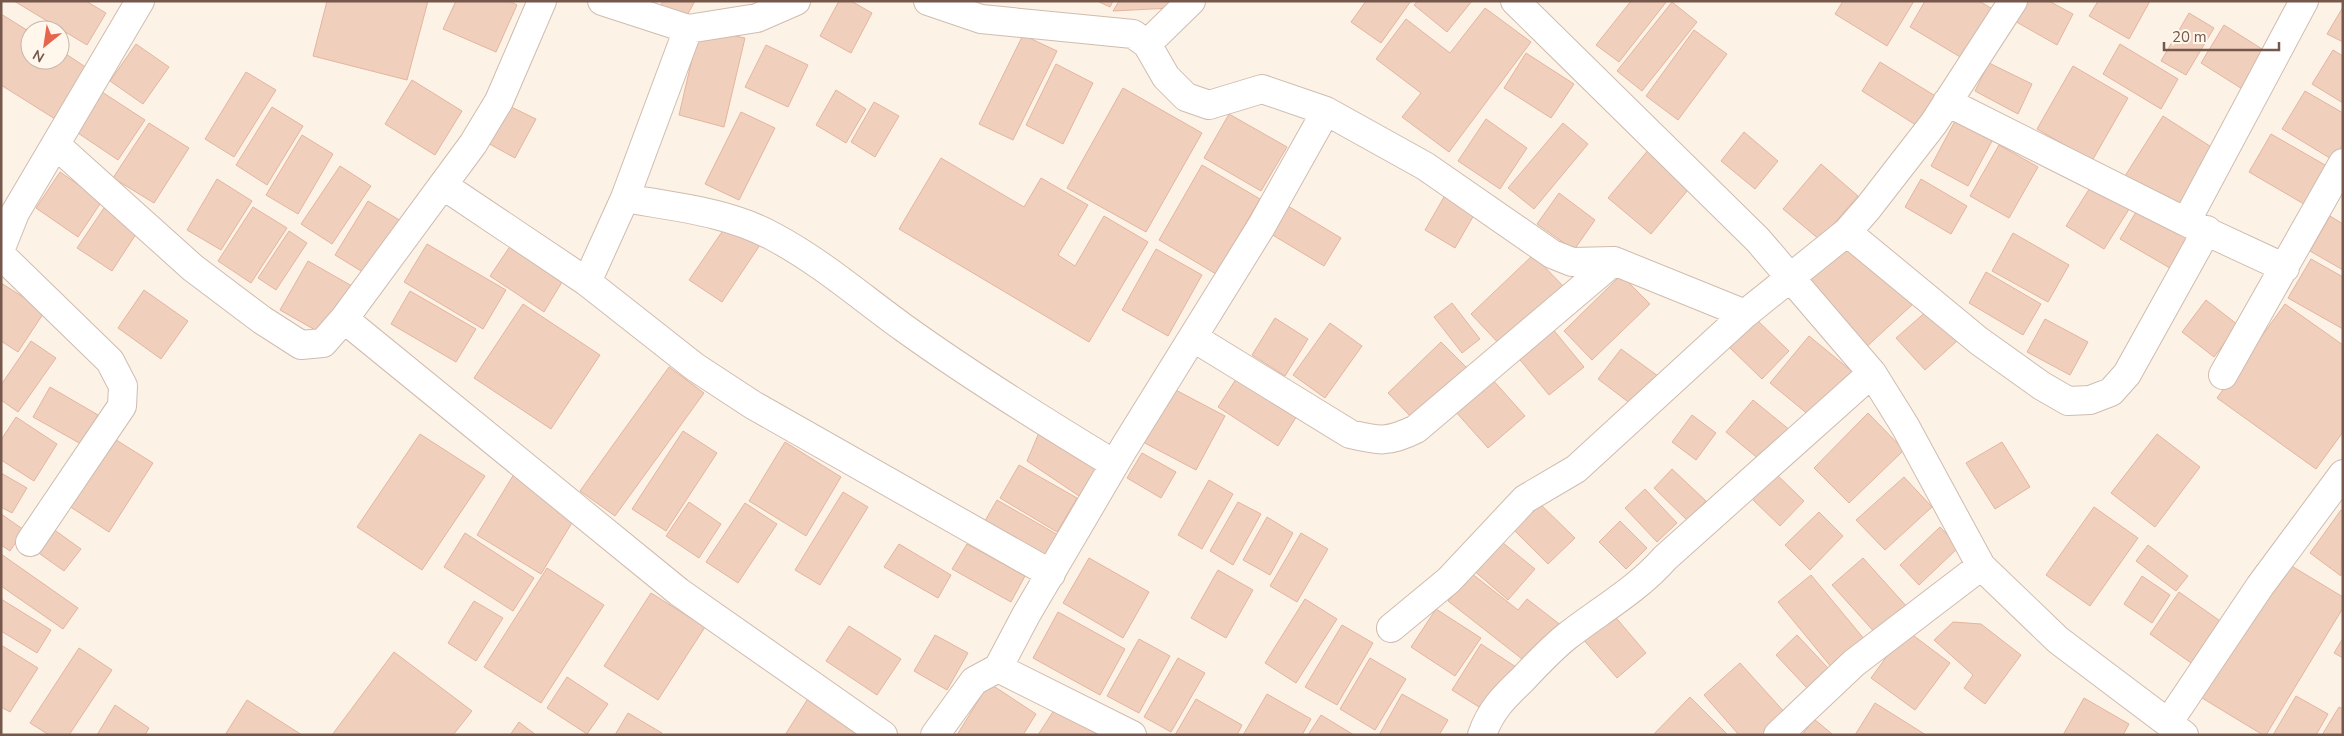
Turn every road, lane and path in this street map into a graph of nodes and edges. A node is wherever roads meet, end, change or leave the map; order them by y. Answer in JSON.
{"nodes":[{"id":1,"x":140,"y":1,"type":"edge"},
{"id":2,"x":542,"y":1,"type":"edge"},
{"id":3,"x":602,"y":1,"type":"edge"},
{"id":4,"x":796,"y":1,"type":"edge"},
{"id":5,"x":928,"y":1,"type":"edge"},
{"id":6,"x":1191,"y":1,"type":"edge"},
{"id":7,"x":1515,"y":1,"type":"edge"},
{"id":8,"x":2013,"y":1,"type":"edge"},
{"id":9,"x":2304,"y":1,"type":"edge"},
{"id":10,"x":688,"y":29,"type":"junction"},
{"id":11,"x":1147,"y":44,"type":"junction"},
{"id":12,"x":1947,"y":102,"type":"junction"},
{"id":13,"x":1326,"y":111,"type":"junction"},
{"id":14,"x":56,"y":145,"type":"junction"},
{"id":15,"x":2343,"y":163,"type":"edge"},
{"id":16,"x":444,"y":186,"type":"junction"},
{"id":17,"x":624,"y":198,"type":"junction"},
{"id":18,"x":2196,"y":226,"type":"junction"},
{"id":19,"x":1847,"y":232,"type":"junction"},
{"id":20,"x":1,"y":248,"type":"edge"},
{"id":21,"x":1,"y":255,"type":"edge"},
{"id":22,"x":1614,"y":262,"type":"junction"},
{"id":23,"x":2285,"y":268,"type":"junction"},
{"id":24,"x":1789,"y":277,"type":"junction"},
{"id":25,"x":587,"y":282,"type":"junction"},
{"id":26,"x":1745,"y":314,"type":"junction"},
{"id":27,"x":344,"y":319,"type":"junction"},
{"id":28,"x":1194,"y":338,"type":"junction"},
{"id":29,"x":1872,"y":373,"type":"junction"},
{"id":30,"x":2223,"y":375,"type":"dead end"},
{"id":31,"x":1114,"y":464,"type":"junction"},
{"id":32,"x":2343,"y":474,"type":"edge"},
{"id":33,"x":30,"y":542,"type":"dead end"},
{"id":34,"x":1982,"y":566,"type":"junction"},
{"id":35,"x":1051,"y":574,"type":"junction"},
{"id":36,"x":1391,"y":628,"type":"dead end"},
{"id":37,"x":998,"y":668,"type":"junction"},
{"id":38,"x":2176,"y":729,"type":"edge"},
{"id":39,"x":883,"y":735,"type":"edge"},
{"id":40,"x":935,"y":735,"type":"edge"},
{"id":41,"x":1132,"y":735,"type":"edge"},
{"id":42,"x":1482,"y":735,"type":"edge"},
{"id":43,"x":1778,"y":735,"type":"edge"}],
"edges":[{"from":1,"to":14,"type":"street"},
{"from":2,"to":16,"type":"street"},
{"from":3,"to":10,"type":"street"},
{"from":4,"to":10,"type":"street"},
{"from":5,"to":11,"type":"street"},
{"from":6,"to":11,"type":"street"},
{"from":7,"to":24,"type":"street"},
{"from":8,"to":12,"type":"street"},
{"from":9,"to":18,"type":"street"},
{"from":10,"to":17,"type":"street"},
{"from":11,"to":13,"type":"street"},
{"from":12,"to":18,"type":"street"},
{"from":12,"to":19,"type":"street"},
{"from":13,"to":22,"type":"street"},
{"from":13,"to":28,"type":"street"},
{"from":14,"to":20,"type":"street"},
{"from":14,"to":27,"type":"street"},
{"from":15,"to":23,"type":"street"},
{"from":16,"to":25,"type":"street"},
{"from":16,"to":27,"type":"street"},
{"from":17,"to":25,"type":"street"},
{"from":17,"to":31,"type":"street"},
{"from":18,"to":19,"type":"street"},
{"from":18,"to":23,"type":"street"},
{"from":19,"to":24,"type":"street"},
{"from":21,"to":33,"type":"street"},
{"from":22,"to":26,"type":"street"},
{"from":22,"to":28,"type":"street"},
{"from":23,"to":30,"type":"street"},
{"from":24,"to":26,"type":"street"},
{"from":24,"to":29,"type":"street"},
{"from":25,"to":35,"type":"street"},
{"from":26,"to":36,"type":"street"},
{"from":27,"to":39,"type":"street"},
{"from":28,"to":31,"type":"street"},
{"from":29,"to":34,"type":"street"},
{"from":29,"to":42,"type":"street"},
{"from":31,"to":35,"type":"street"},
{"from":32,"to":38,"type":"street"},
{"from":34,"to":38,"type":"street"},
{"from":34,"to":43,"type":"street"},
{"from":35,"to":37,"type":"street"},
{"from":37,"to":40,"type":"street"},
{"from":37,"to":41,"type":"street"}]}
